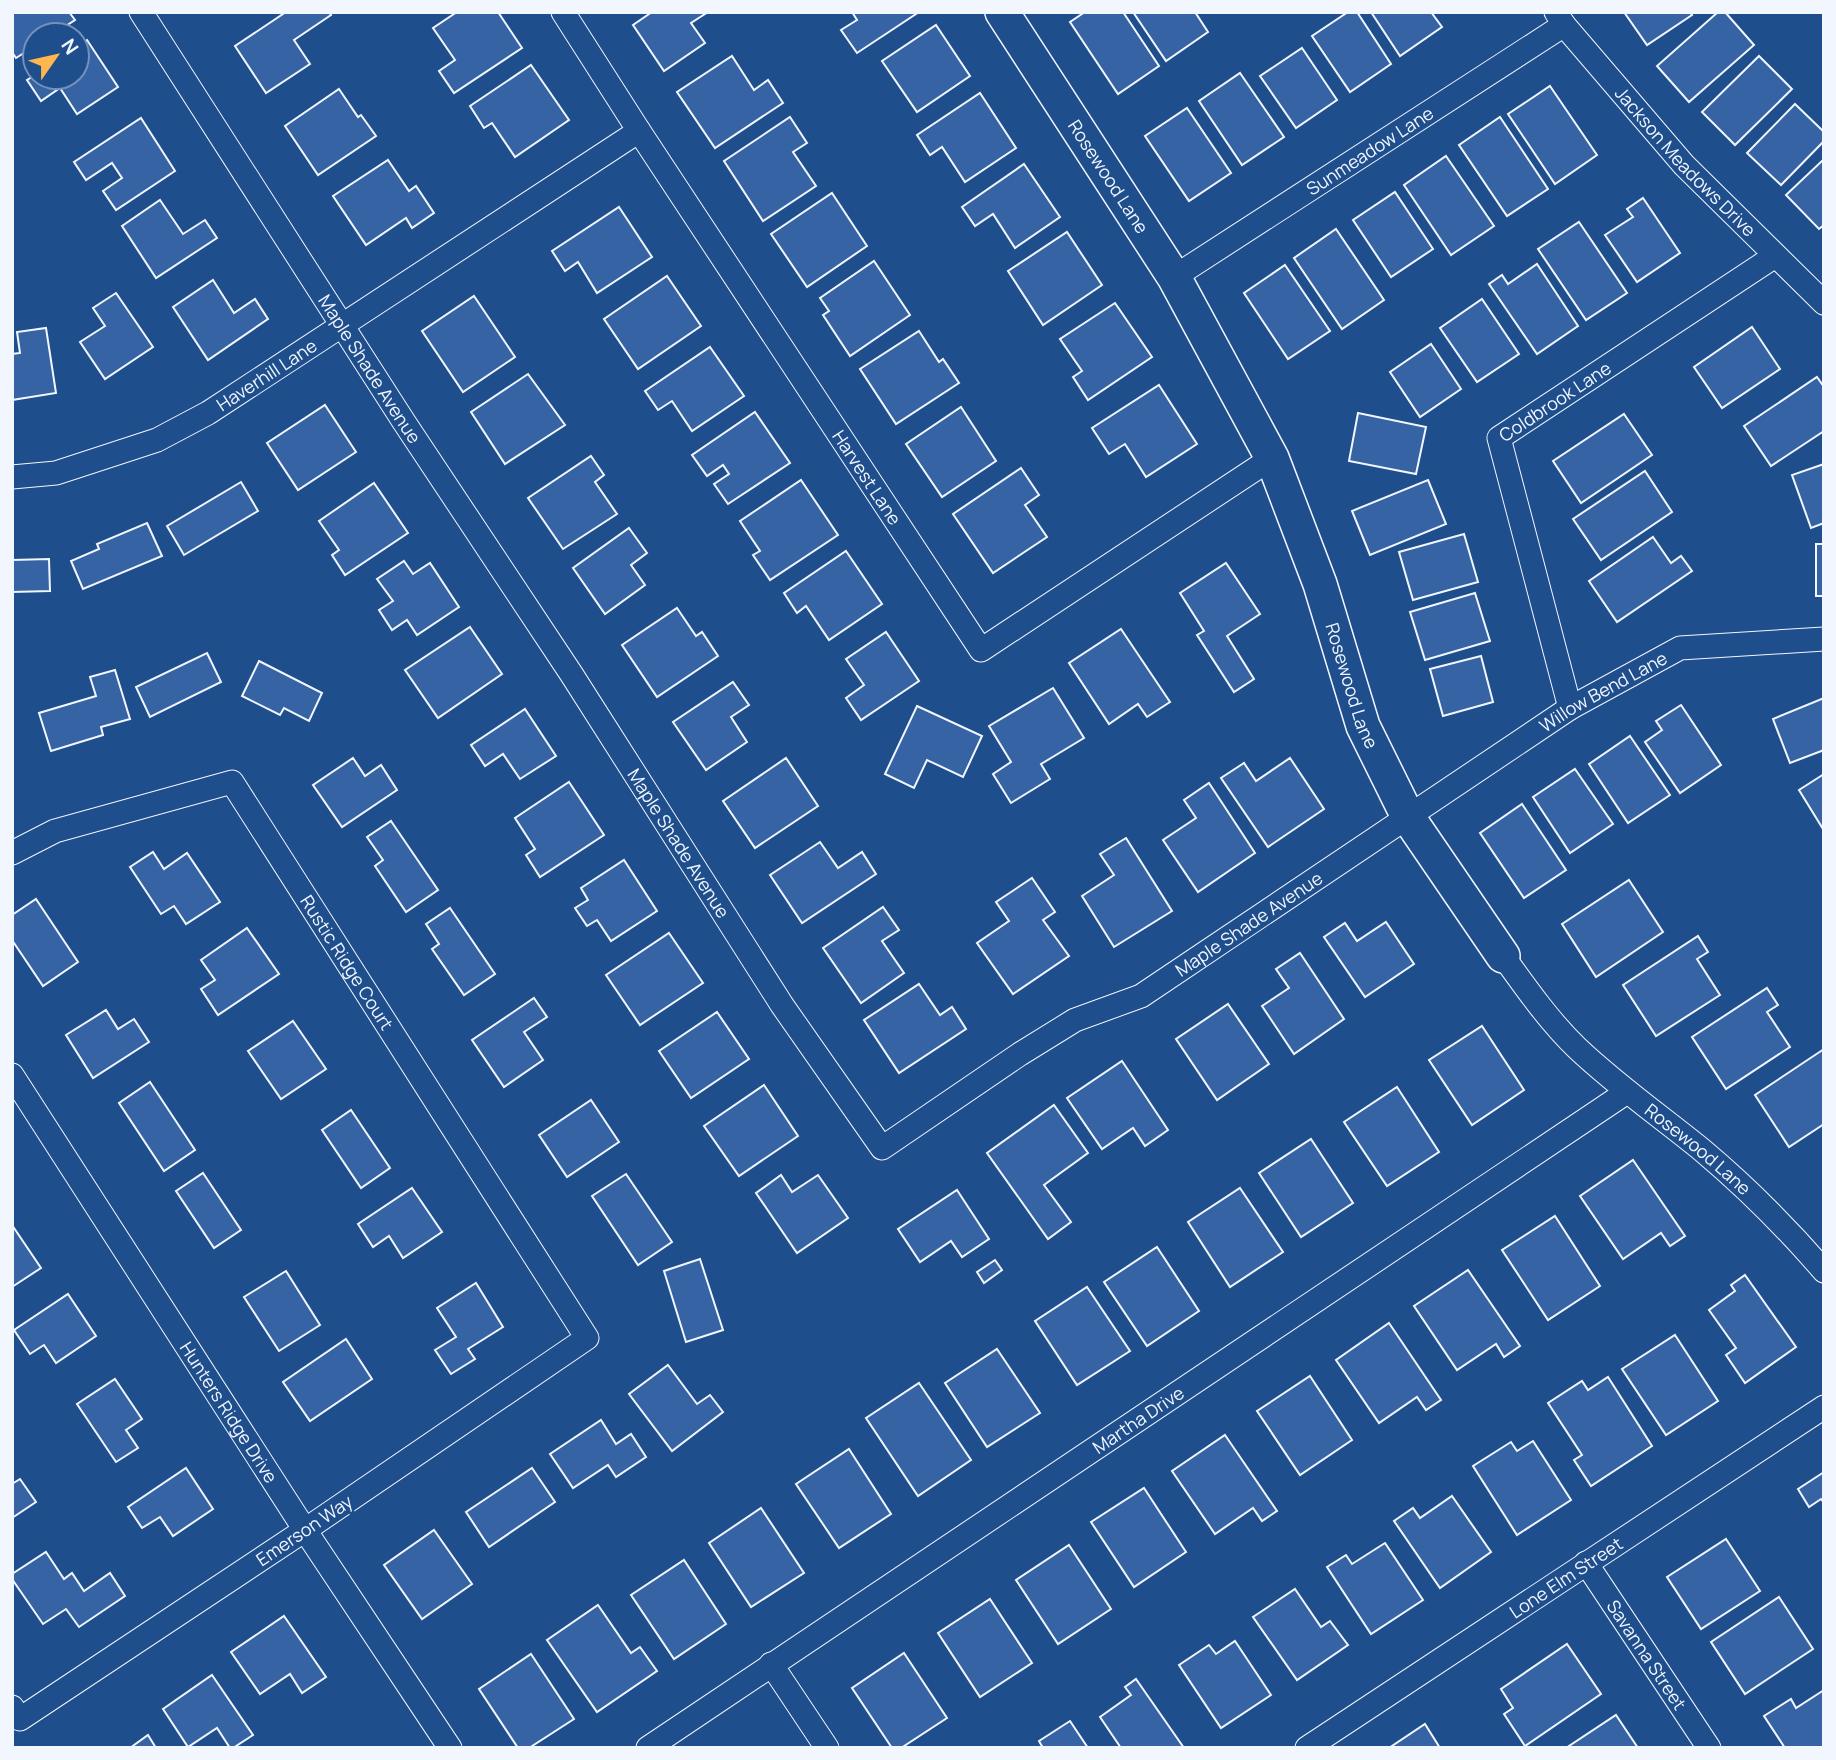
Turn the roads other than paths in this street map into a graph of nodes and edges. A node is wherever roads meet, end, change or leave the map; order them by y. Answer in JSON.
{"nodes":[{"id":1,"x":141,"y":12,"type":"edge"},
{"id":2,"x":563,"y":12,"type":"edge"},
{"id":3,"x":1002,"y":12,"type":"edge"},
{"id":4,"x":1560,"y":19,"type":"edge"},
{"id":5,"x":639,"y":131,"type":"junction"},
{"id":6,"x":1775,"y":256,"type":"junction"},
{"id":7,"x":1174,"y":277,"type":"junction"},
{"id":8,"x":1824,"y":303,"type":"edge"},
{"id":9,"x":342,"y":324,"type":"junction"},
{"id":10,"x":1272,"y":458,"type":"junction"},
{"id":11,"x":12,"y":477,"type":"edge"},
{"id":12,"x":1824,"y":639,"type":"edge"},
{"id":13,"x":1570,"y":708,"type":"junction"},
{"id":14,"x":1408,"y":817,"type":"junction"},
{"id":15,"x":12,"y":853,"type":"edge"},
{"id":16,"x":1503,"y":956,"type":"joint"},
{"id":17,"x":12,"y":1075,"type":"edge"},
{"id":18,"x":1627,"y":1092,"type":"junction"},
{"id":19,"x":1824,"y":1271,"type":"edge"},
{"id":20,"x":587,"y":1338,"type":"joint"},
{"id":21,"x":1824,"y":1406,"type":"edge"},
{"id":22,"x":305,"y":1530,"type":"junction"},
{"id":23,"x":1586,"y":1563,"type":"junction"},
{"id":24,"x":771,"y":1664,"type":"junction"},
{"id":25,"x":16,"y":1713,"type":"edge"},
{"id":26,"x":450,"y":1748,"type":"edge"},
{"id":27,"x":648,"y":1748,"type":"edge"},
{"id":28,"x":827,"y":1748,"type":"edge"},
{"id":29,"x":1307,"y":1748,"type":"edge"},
{"id":30,"x":1709,"y":1748,"type":"edge"}],
"edges":[{"from":1,"to":9,"type":"street","name":"Maple Shade Avenue"},
{"from":2,"to":5,"type":"street","name":"Harvest Lane"},
{"from":3,"to":7,"type":"street","name":"Rosewood Lane"},
{"from":4,"to":6,"type":"street","name":"Jackson Meadows Drive"},
{"from":4,"to":7,"type":"street","name":"Sunmeadow Lane"},
{"from":5,"to":9,"type":"street","name":"Haverhill Lane"},
{"from":5,"to":10,"type":"street","name":"Harvest Lane"},
{"from":6,"to":8,"type":"street","name":"Jackson Meadows Drive"},
{"from":6,"to":13,"type":"street","name":"Coldbrook Lane"},
{"from":7,"to":10,"type":"street","name":"Rosewood Lane"},
{"from":9,"to":11,"type":"street","name":"Haverhill Lane"},
{"from":9,"to":14,"type":"street","name":"Maple Shade Avenue"},
{"from":10,"to":14,"type":"street","name":"Rosewood Lane"},
{"from":12,"to":13,"type":"street","name":"Willow Bend Lane"},
{"from":13,"to":14,"type":"street","name":"Willow Bend Lane"},
{"from":14,"to":16,"type":"street","name":"Rosewood Lane"},
{"from":15,"to":20,"type":"street","name":"Rustic Ridge Court"},
{"from":16,"to":18,"type":"street","name":"Rosewood Lane"},
{"from":17,"to":22,"type":"street","name":"Hunters Ridge Drive"},
{"from":18,"to":19,"type":"street","name":"Rosewood Lane"},
{"from":18,"to":24,"type":"street","name":"Martha Drive"},
{"from":20,"to":22,"type":"street","name":"Emerson Way"},
{"from":21,"to":23,"type":"street","name":"Lone Elm Street"},
{"from":22,"to":25,"type":"street","name":"Emerson Way"},
{"from":22,"to":26,"type":"street","name":"Hunters Ridge Drive"},
{"from":23,"to":29,"type":"street","name":"Lone Elm Street"},
{"from":23,"to":30,"type":"street","name":"Savanna Street"},
{"from":24,"to":27,"type":"street","name":"Martha Drive"},
{"from":24,"to":28,"type":"street"}]}
